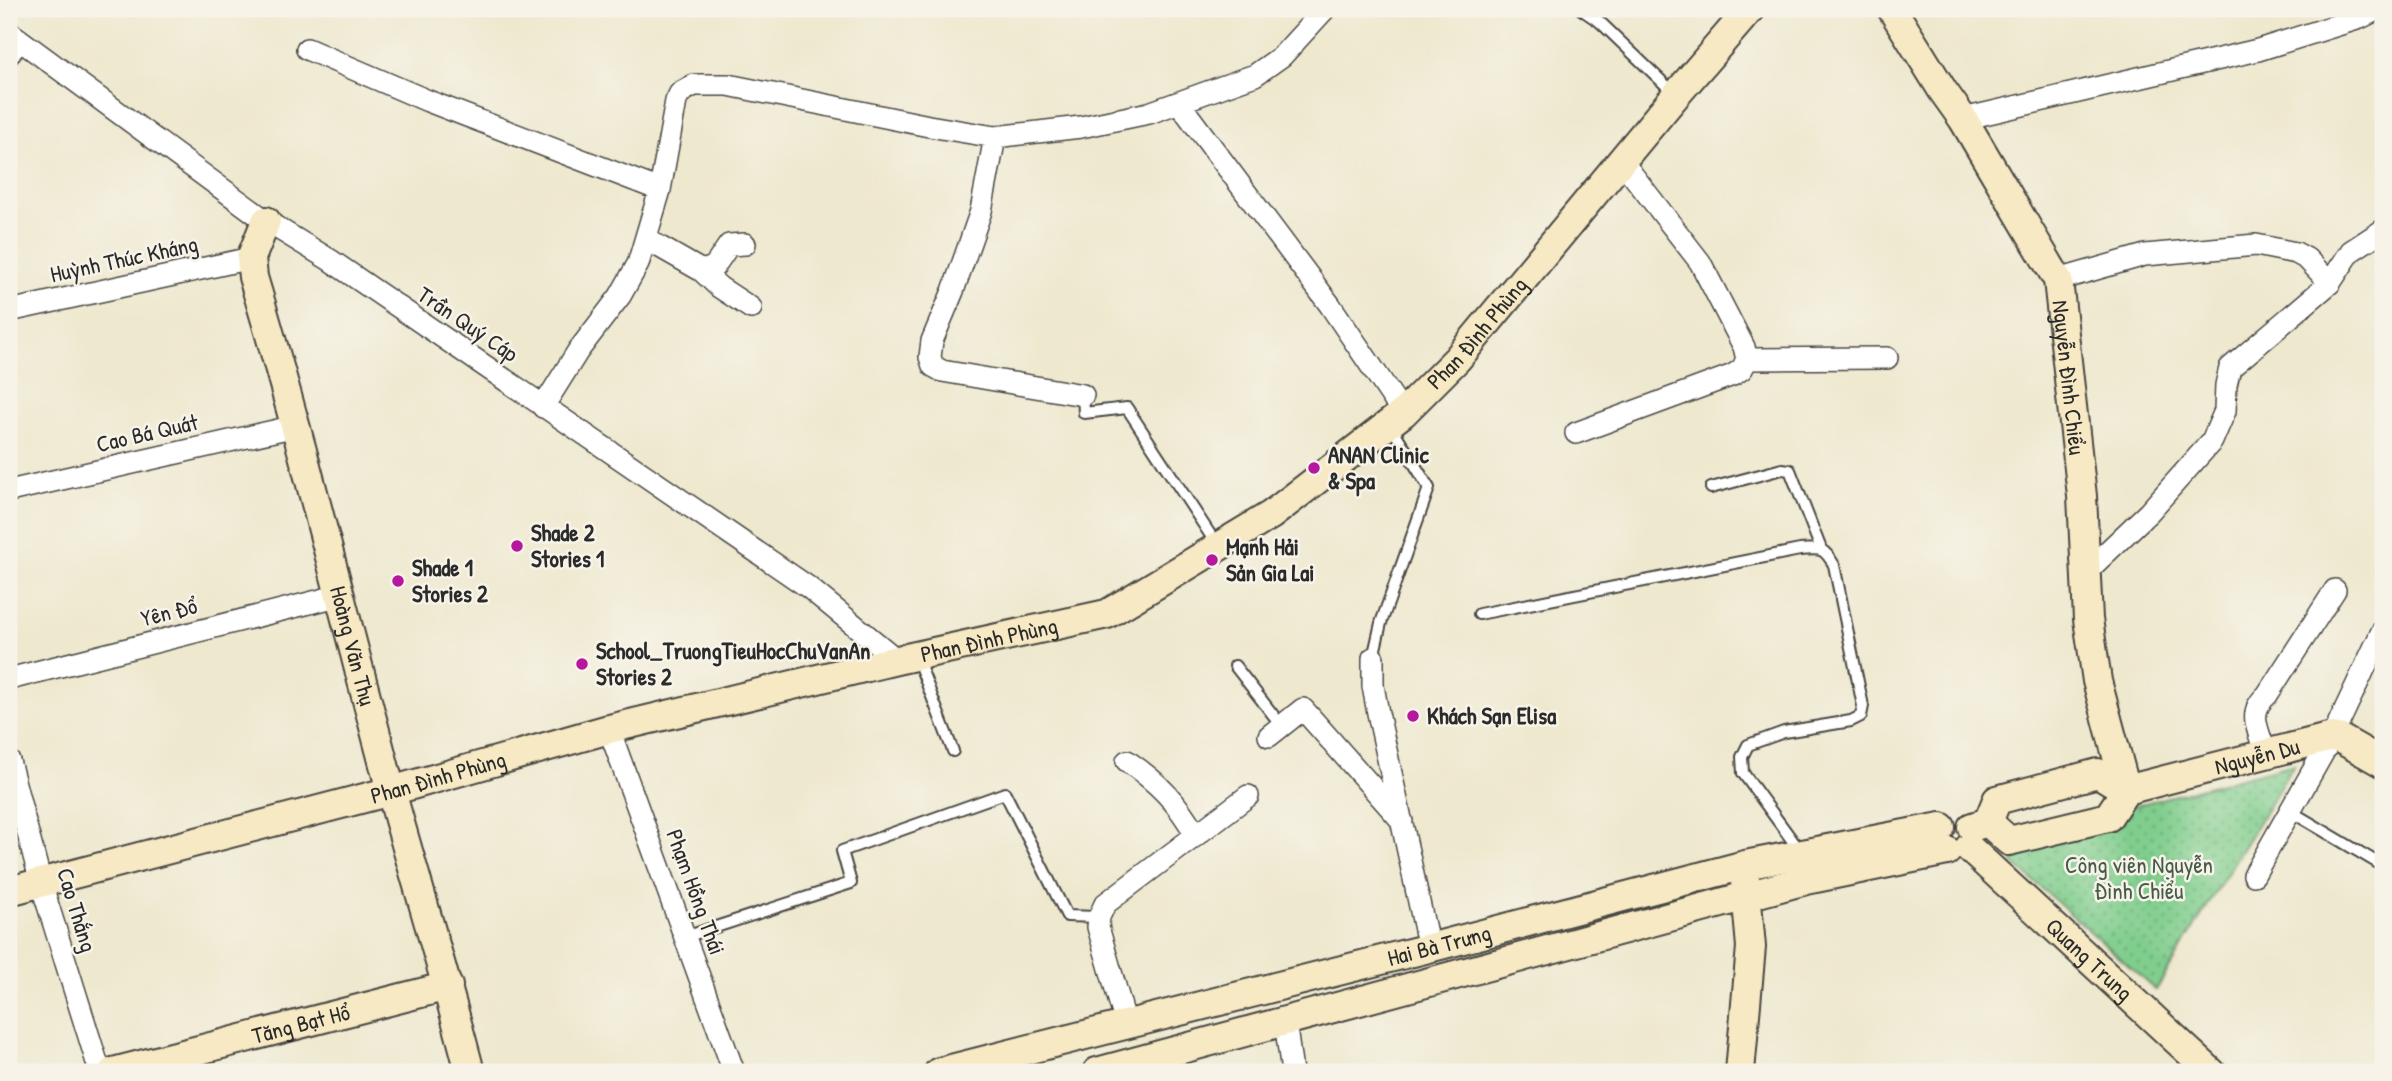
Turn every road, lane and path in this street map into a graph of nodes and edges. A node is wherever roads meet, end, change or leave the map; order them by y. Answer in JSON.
{"nodes":[{"id":1,"x":1325,"y":9,"type":"edge"},
{"id":2,"x":1581,"y":9,"type":"edge"},
{"id":3,"x":1750,"y":9,"type":"edge"},
{"id":4,"x":1892,"y":9,"type":"edge"},
{"id":5,"x":2378,"y":9,"type":"edge"},
{"id":6,"x":17,"y":38,"type":"edge"},
{"id":7,"x":307,"y":49,"type":"dead end"},
{"id":8,"x":9,"y":62,"type":"edge"},
{"id":9,"x":1676,"y":95,"type":"junction"},
{"id":10,"x":1179,"y":103,"type":"junction"},
{"id":11,"x":1963,"y":119,"type":"junction"},
{"id":12,"x":995,"y":137,"type":"junction"},
{"id":13,"x":1621,"y":160,"type":"junction"},
{"id":14,"x":660,"y":190,"type":"junction"},
{"id":15,"x":266,"y":221,"type":"junction"},
{"id":16,"x":2383,"y":230,"type":"edge"},
{"id":17,"x":646,"y":239,"type":"junction"},
{"id":18,"x":745,"y":244,"type":"dead end"},
{"id":19,"x":251,"y":258,"type":"junction"},
{"id":20,"x":702,"y":271,"type":"junction"},
{"id":21,"x":2058,"y":280,"type":"junction"},
{"id":22,"x":2330,"y":283,"type":"junction"},
{"id":23,"x":751,"y":308,"type":"dead end"},
{"id":24,"x":9,"y":311,"type":"edge"},
{"id":25,"x":1887,"y":358,"type":"dead end"},
{"id":26,"x":1747,"y":359,"type":"junction"},
{"id":27,"x":1083,"y":395,"type":"joint"},
{"id":28,"x":543,"y":407,"type":"junction"},
{"id":29,"x":1396,"y":418,"type":"junction"},
{"id":30,"x":296,"y":426,"type":"junction"},
{"id":31,"x":1576,"y":433,"type":"dead end"},
{"id":32,"x":1710,"y":488,"type":"dead end"},
{"id":33,"x":9,"y":491,"type":"edge"},
{"id":34,"x":1218,"y":547,"type":"junction"},
{"id":35,"x":1821,"y":549,"type":"junction"},
{"id":36,"x":2085,"y":573,"type":"junction"},
{"id":37,"x":2335,"y":590,"type":"dead end"},
{"id":38,"x":341,"y":596,"type":"junction"},
{"id":39,"x":1479,"y":614,"type":"dead end"},
{"id":40,"x":2383,"y":629,"type":"edge"},
{"id":41,"x":906,"y":658,"type":"junction"},
{"id":42,"x":1373,"y":658,"type":"joint"},
{"id":43,"x":1235,"y":666,"type":"dead end"},
{"id":44,"x":9,"y":680,"type":"edge"},
{"id":45,"x":609,"y":729,"type":"junction"},
{"id":46,"x":1275,"y":731,"type":"joint"},
{"id":47,"x":2332,"y":737,"type":"junction"},
{"id":48,"x":953,"y":751,"type":"dead end"},
{"id":49,"x":2266,"y":754,"type":"junction"},
{"id":50,"x":9,"y":761,"type":"edge"},
{"id":51,"x":1128,"y":761,"type":"dead end"},
{"id":52,"x":2383,"y":763,"type":"edge"},
{"id":53,"x":2126,"y":790,"type":"junction"},
{"id":54,"x":391,"y":791,"type":"junction"},
{"id":55,"x":1248,"y":796,"type":"dead end"},
{"id":56,"x":2290,"y":811,"type":"junction"},
{"id":57,"x":1404,"y":823,"type":"junction"},
{"id":58,"x":1196,"y":835,"type":"junction"},
{"id":59,"x":1963,"y":835,"type":"junction"},
{"id":60,"x":1745,"y":864,"type":"junction"},
{"id":61,"x":1803,"y":866,"type":"junction"},
{"id":62,"x":2383,"y":866,"type":"edge"},
{"id":63,"x":2254,"y":875,"type":"dead end"},
{"id":64,"x":41,"y":883,"type":"junction"},
{"id":65,"x":9,"y":891,"type":"edge"},
{"id":66,"x":1746,"y":896,"type":"junction"},
{"id":67,"x":1099,"y":917,"type":"junction"},
{"id":68,"x":685,"y":937,"type":"junction"},
{"id":69,"x":1429,"y":948,"type":"junction"},
{"id":70,"x":448,"y":986,"type":"junction"},
{"id":71,"x":1285,"y":1021,"type":"junction"},
{"id":72,"x":1126,"y":1024,"type":"junction"},
{"id":73,"x":1109,"y":1071,"type":"edge"},
{"id":74,"x":100,"y":1072,"type":"edge"},
{"id":75,"x":113,"y":1072,"type":"edge"},
{"id":76,"x":470,"y":1072,"type":"edge"},
{"id":77,"x":734,"y":1072,"type":"edge"},
{"id":78,"x":939,"y":1072,"type":"edge"},
{"id":79,"x":1292,"y":1072,"type":"edge"},
{"id":80,"x":1740,"y":1072,"type":"edge"},
{"id":81,"x":2211,"y":1072,"type":"edge"}],
"edges":[{"from":1,"to":10,"type":"street"},
{"from":2,"to":9,"type":"lane"},
{"from":3,"to":9,"type":"street","name":"Phan Đình Phùng"},
{"from":4,"to":11,"type":"street","name":"Nguyễn Đình Chiểu"},
{"from":5,"to":11,"type":"street"},
{"from":6,"to":8,"type":"lane"},
{"from":6,"to":15,"type":"street","name":"Trần Quý Cáp"},
{"from":7,"to":14,"type":"street"},
{"from":9,"to":13,"type":"street","name":"Phan Đình Phùng"},
{"from":10,"to":12,"type":"street"},
{"from":10,"to":29,"type":"street"},
{"from":11,"to":21,"type":"street","name":"Nguyễn Đình Chiểu"},
{"from":12,"to":14,"type":"street"},
{"from":12,"to":27,"type":"street"},
{"from":13,"to":26,"type":"street"},
{"from":13,"to":29,"type":"street","name":"Phan Đình Phùng"},
{"from":14,"to":17,"type":"street"},
{"from":15,"to":19,"type":"street"},
{"from":15,"to":28,"type":"street","name":"Trần Quý Cáp"},
{"from":16,"to":22,"type":"street"},
{"from":17,"to":20,"type":"street"},
{"from":17,"to":28,"type":"street"},
{"from":18,"to":20,"type":"street"},
{"from":19,"to":24,"type":"street","name":"Huỳnh Thúc Kháng"},
{"from":19,"to":30,"type":"street","name":"Hoàng Văn Thụ"},
{"from":20,"to":23,"type":"street"},
{"from":21,"to":22,"type":"street"},
{"from":21,"to":36,"type":"street","name":"Nguyễn Đình Chiểu"},
{"from":22,"to":36,"type":"street"},
{"from":25,"to":26,"type":"street"},
{"from":26,"to":31,"type":"street"},
{"from":27,"to":34,"type":"lane"},
{"from":28,"to":41,"type":"street","name":"Trần Quý Cáp"},
{"from":29,"to":34,"type":"street","name":"Phan Đình Phùng"},
{"from":29,"to":42,"type":"lane"},
{"from":30,"to":33,"type":"street","name":"Cao Bá Quát"},
{"from":30,"to":38,"type":"street","name":"Hoàng Văn Thụ"},
{"from":32,"to":35,"type":"lane"},
{"from":34,"to":41,"type":"street","name":"Phan Đình Phùng"},
{"from":35,"to":39,"type":"lane"},
{"from":35,"to":61,"type":"lane"},
{"from":36,"to":53,"type":"street","name":"Nguyễn Đình Chiểu"},
{"from":37,"to":49,"type":"street"},
{"from":38,"to":44,"type":"street","name":"Yên Đổ"},
{"from":38,"to":54,"type":"street","name":"Hoàng Văn Thụ"},
{"from":40,"to":47,"type":"street"},
{"from":41,"to":45,"type":"street","name":"Phan Đình Phùng"},
{"from":41,"to":48,"type":"lane"},
{"from":42,"to":57,"type":"street"},
{"from":43,"to":46,"type":"lane"},
{"from":45,"to":54,"type":"street","name":"Phan Đình Phùng"},
{"from":45,"to":68,"type":"street","name":"Phạm Hồng Thái"},
{"from":46,"to":57,"type":"street"},
{"from":47,"to":49,"type":"street","name":"Nguyễn Du"},
{"from":47,"to":52,"type":"street","name":"Nguyễn Du"},
{"from":47,"to":56,"type":"street"},
{"from":49,"to":53,"type":"street","name":"Nguyễn Du"},
{"from":50,"to":64,"type":"street","name":"Cao Thắng"},
{"from":51,"to":58,"type":"street"},
{"from":53,"to":59,"type":"street"},
{"from":53,"to":59,"type":"street"},
{"from":54,"to":64,"type":"street","name":"Phan Đình Phùng"},
{"from":54,"to":70,"type":"street","name":"Hoàng Văn Thụ"},
{"from":55,"to":58,"type":"street"},
{"from":56,"to":62,"type":"lane"},
{"from":56,"to":63,"type":"street"},
{"from":57,"to":69,"type":"street"},
{"from":58,"to":67,"type":"street"},
{"from":59,"to":61,"type":"street","name":"Hai Bà Trưng"},
{"from":59,"to":81,"type":"street","name":"Quang Trung"},
{"from":60,"to":61,"type":"street","name":"Hai Bà Trưng"},
{"from":60,"to":66,"type":"street"},
{"from":60,"to":69,"type":"street","name":"Hai Bà Trưng"},
{"from":61,"to":66,"type":"street"},
{"from":64,"to":65,"type":"street","name":"Phan Đình Phùng"},
{"from":64,"to":74,"type":"street","name":"Cao Thắng"},
{"from":66,"to":71,"type":"street"},
{"from":66,"to":80,"type":"street"},
{"from":67,"to":68,"type":"lane"},
{"from":67,"to":72,"type":"street"},
{"from":68,"to":77,"type":"street","name":"Phạm Hồng Thái"},
{"from":69,"to":72,"type":"street","name":"Hai Bà Trưng"},
{"from":70,"to":75,"type":"street","name":"Tăng Bạt Hổ"},
{"from":70,"to":76,"type":"street","name":"Hoàng Văn Thụ"},
{"from":71,"to":73,"type":"street"},
{"from":71,"to":79,"type":"street"},
{"from":72,"to":73,"type":"street"},
{"from":72,"to":78,"type":"street","name":"Hai Bà Trưng"}]}
